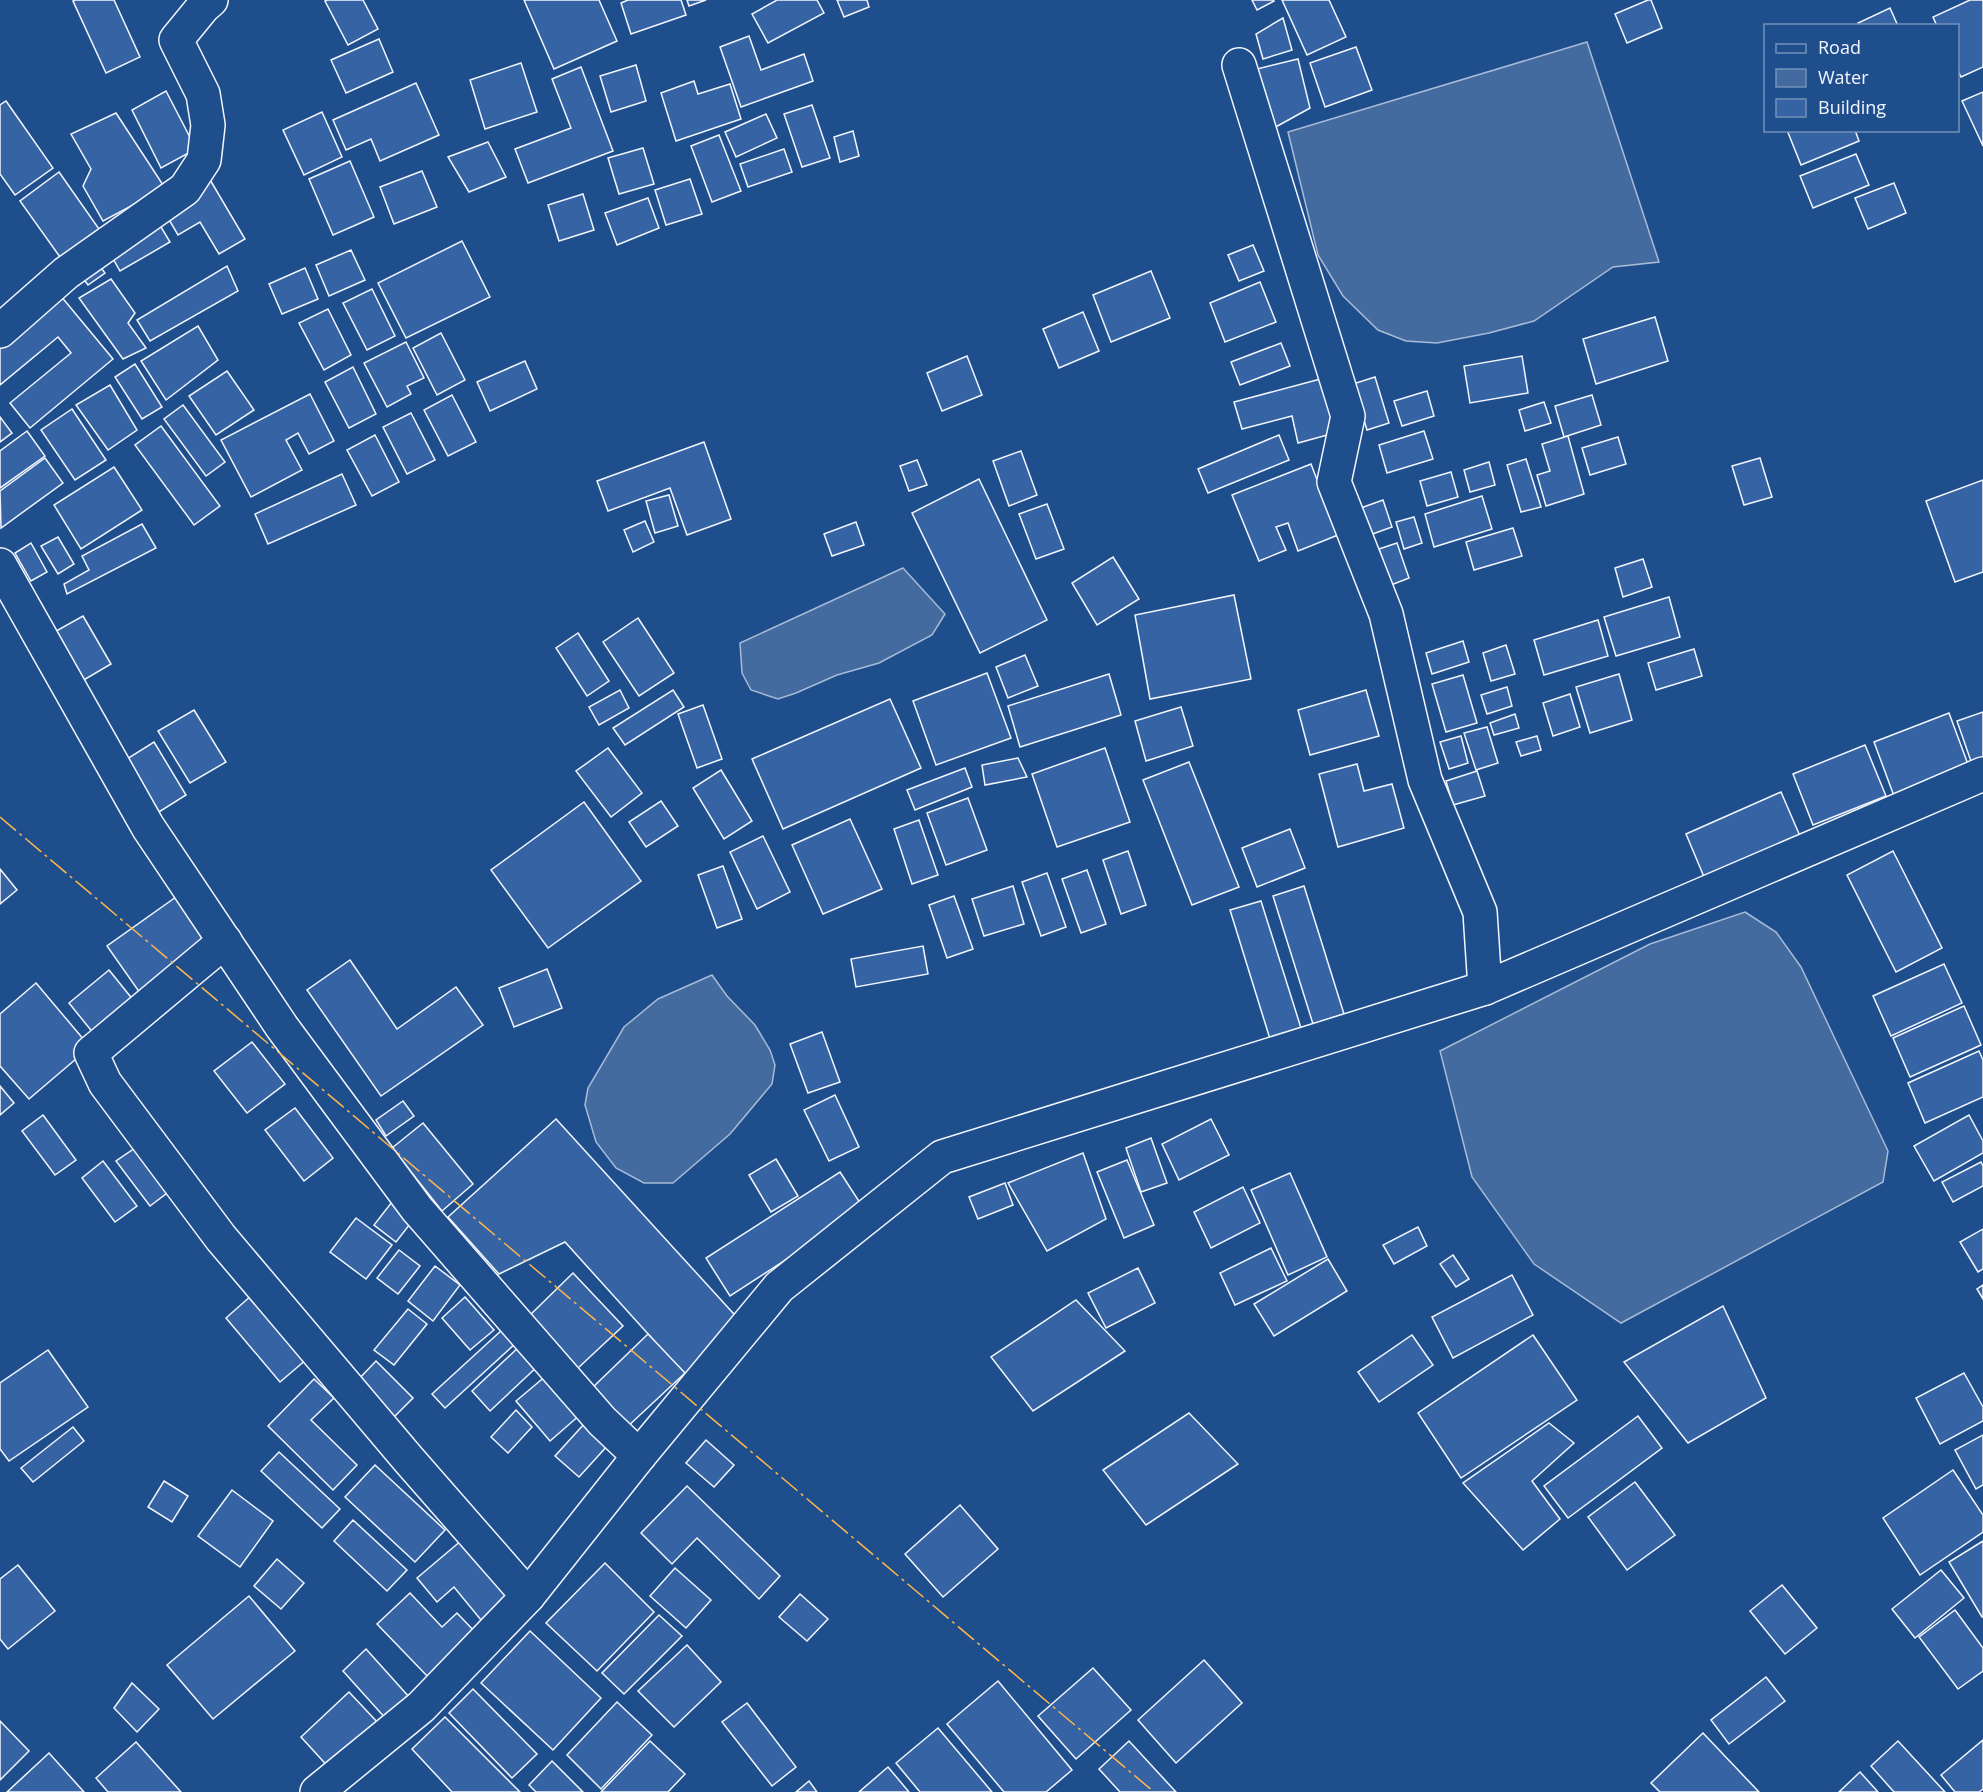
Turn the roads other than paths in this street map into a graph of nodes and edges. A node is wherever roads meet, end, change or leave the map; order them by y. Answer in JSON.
{"nodes":[{"id":1,"x":211,"y":0,"type":"edge"},
{"id":2,"x":1239,"y":65,"type":"dead end"},
{"id":3,"x":0,"y":331,"type":"edge"},
{"id":4,"x":0,"y":565,"type":"edge"},
{"id":5,"x":1983,"y":774,"type":"edge"},
{"id":6,"x":225,"y":941,"type":"junction"},
{"id":7,"x":1485,"y":988,"type":"junction"},
{"id":8,"x":639,"y":1456,"type":"junction"},
{"id":9,"x":528,"y":1596,"type":"junction"},
{"id":10,"x":317,"y":1792,"type":"edge"}],
"edges":[{"from":1,"to":3,"type":"street"},
{"from":2,"to":7,"type":"street"},
{"from":4,"to":6,"type":"street"},
{"from":5,"to":7,"type":"street"},
{"from":6,"to":8,"type":"street"},
{"from":6,"to":9,"type":"street"},
{"from":7,"to":8,"type":"street"},
{"from":8,"to":9,"type":"street"},
{"from":9,"to":10,"type":"street"}]}
